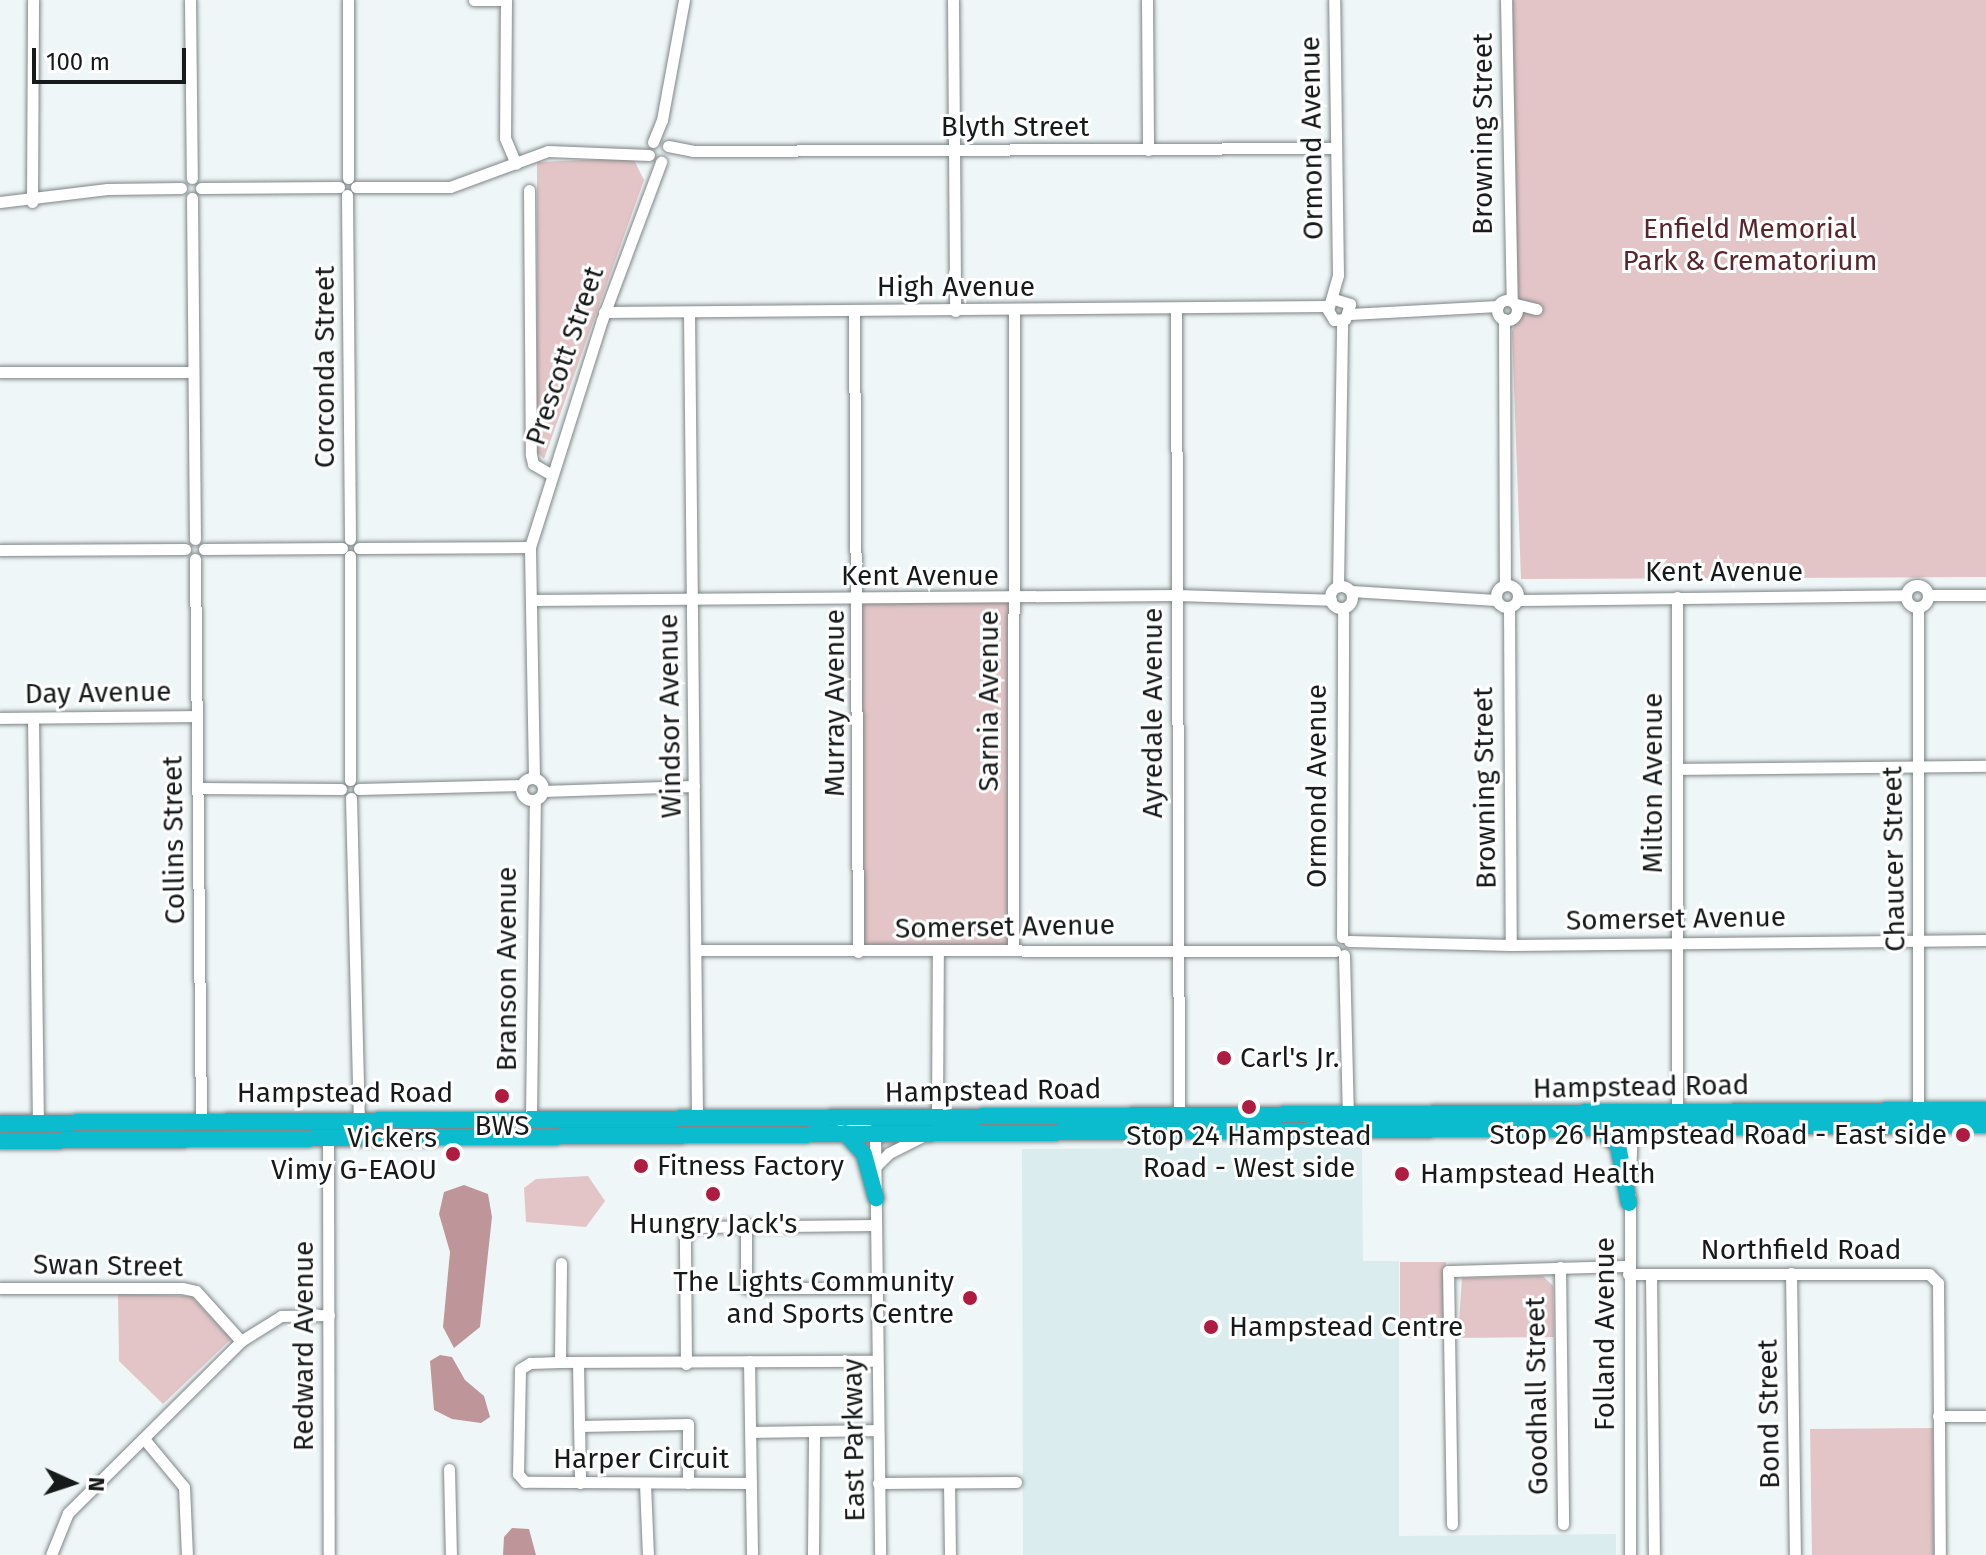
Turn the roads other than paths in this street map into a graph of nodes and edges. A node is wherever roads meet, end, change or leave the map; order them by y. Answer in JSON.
{"nodes":[{"id":1,"x":33,"y":0,"type":"edge"},
{"id":2,"x":190,"y":0,"type":"edge"},
{"id":3,"x":348,"y":0,"type":"edge"},
{"id":4,"x":474,"y":0,"type":"edge"},
{"id":5,"x":506,"y":0,"type":"edge"},
{"id":6,"x":684,"y":0,"type":"edge"},
{"id":7,"x":691,"y":0,"type":"edge"},
{"id":8,"x":953,"y":0,"type":"edge"},
{"id":9,"x":1147,"y":0,"type":"edge"},
{"id":10,"x":1334,"y":0,"type":"edge"},
{"id":11,"x":1506,"y":0,"type":"edge"},
{"id":12,"x":683,"y":20,"type":"junction"},
{"id":13,"x":1336,"y":148,"type":"junction"},
{"id":14,"x":1148,"y":150,"type":"junction"},
{"id":15,"x":658,"y":152,"type":"junction"},
{"id":16,"x":954,"y":152,"type":"junction"},
{"id":17,"x":516,"y":164,"type":"junction"},
{"id":18,"x":192,"y":178,"type":"junction"},
{"id":19,"x":347,"y":187,"type":"junction"},
{"id":20,"x":181,"y":188,"type":"junction"},
{"id":21,"x":201,"y":188,"type":"junction"},
{"id":22,"x":529,"y":190,"type":"dead end"},
{"id":23,"x":192,"y":198,"type":"junction"},
{"id":24,"x":0,"y":202,"type":"edge"},
{"id":25,"x":32,"y":202,"type":"junction"},
{"id":26,"x":1339,"y":309,"type":"junction"},
{"id":27,"x":1507,"y":310,"type":"junction"},
{"id":28,"x":854,"y":311,"type":"junction"},
{"id":29,"x":955,"y":311,"type":"junction"},
{"id":30,"x":1014,"y":311,"type":"junction"},
{"id":31,"x":1176,"y":311,"type":"junction"},
{"id":32,"x":604,"y":312,"type":"junction"},
{"id":33,"x":689,"y":312,"type":"junction"},
{"id":34,"x":0,"y":372,"type":"edge"},
{"id":35,"x":193,"y":372,"type":"junction"},
{"id":36,"x":550,"y":474,"type":"junction"},
{"id":37,"x":195,"y":539,"type":"junction"},
{"id":38,"x":530,"y":547,"type":"junction"},
{"id":39,"x":350,"y":548,"type":"junction"},
{"id":40,"x":185,"y":549,"type":"junction"},
{"id":41,"x":204,"y":549,"type":"junction"},
{"id":42,"x":0,"y":550,"type":"edge"},
{"id":43,"x":195,"y":559,"type":"junction"},
{"id":44,"x":1176,"y":595,"type":"junction"},
{"id":45,"x":1906,"y":595,"type":"junction"},
{"id":46,"x":1929,"y":595,"type":"junction"},
{"id":47,"x":1986,"y":595,"type":"edge"},
{"id":48,"x":1507,"y":596,"type":"junction"},
{"id":49,"x":1341,"y":597,"type":"junction"},
{"id":50,"x":1677,"y":597,"type":"junction"},
{"id":51,"x":693,"y":599,"type":"junction"},
{"id":52,"x":531,"y":600,"type":"junction"},
{"id":53,"x":860,"y":600,"type":"junction"},
{"id":54,"x":1013,"y":600,"type":"junction"},
{"id":55,"x":1918,"y":607,"type":"junction"},
{"id":56,"x":197,"y":716,"type":"junction"},
{"id":57,"x":0,"y":718,"type":"edge"},
{"id":58,"x":33,"y":718,"type":"junction"},
{"id":59,"x":1986,"y":766,"type":"edge"},
{"id":60,"x":1916,"y":767,"type":"junction"},
{"id":61,"x":1677,"y":769,"type":"junction"},
{"id":62,"x":694,"y":786,"type":"junction"},
{"id":63,"x":197,"y":788,"type":"junction"},
{"id":64,"x":532,"y":788,"type":"junction"},
{"id":65,"x":350,"y":789,"type":"junction"},
{"id":66,"x":1919,"y":940,"type":"junction"},
{"id":67,"x":1986,"y":940,"type":"edge"},
{"id":68,"x":1678,"y":942,"type":"junction"},
{"id":69,"x":1511,"y":945,"type":"junction"},
{"id":70,"x":1343,"y":946,"type":"junction"},
{"id":71,"x":1013,"y":948,"type":"junction"},
{"id":72,"x":696,"y":950,"type":"junction"},
{"id":73,"x":1177,"y":950,"type":"junction"},
{"id":74,"x":858,"y":952,"type":"junction"},
{"id":75,"x":938,"y":953,"type":"junction"},
{"id":76,"x":1986,"y":1110,"type":"edge"},
{"id":77,"x":1677,"y":1113,"type":"junction"},
{"id":78,"x":531,"y":1118,"type":"junction"},
{"id":79,"x":1918,"y":1118,"type":"junction"},
{"id":80,"x":328,"y":1119,"type":"junction"},
{"id":81,"x":359,"y":1119,"type":"junction"},
{"id":82,"x":201,"y":1120,"type":"junction"},
{"id":83,"x":697,"y":1120,"type":"junction"},
{"id":84,"x":1632,"y":1121,"type":"junction"},
{"id":85,"x":1179,"y":1122,"type":"junction"},
{"id":86,"x":1348,"y":1122,"type":"junction"},
{"id":87,"x":0,"y":1123,"type":"edge"},
{"id":88,"x":38,"y":1123,"type":"junction"},
{"id":89,"x":1986,"y":1125,"type":"edge"},
{"id":90,"x":842,"y":1126,"type":"junction"},
{"id":91,"x":935,"y":1128,"type":"junction"},
{"id":92,"x":1596,"y":1129,"type":"junction"},
{"id":93,"x":875,"y":1133,"type":"junction"},
{"id":94,"x":328,"y":1137,"type":"junction"},
{"id":95,"x":359,"y":1137,"type":"junction"},
{"id":96,"x":531,"y":1137,"type":"junction"},
{"id":97,"x":201,"y":1138,"type":"junction"},
{"id":98,"x":0,"y":1141,"type":"edge"},
{"id":99,"x":38,"y":1141,"type":"junction"},
{"id":100,"x":876,"y":1166,"type":"junction"},
{"id":101,"x":876,"y":1198,"type":"junction"},
{"id":102,"x":1629,"y":1203,"type":"junction"},
{"id":103,"x":746,"y":1224,"type":"junction"},
{"id":104,"x":876,"y":1225,"type":"junction"},
{"id":105,"x":561,"y":1263,"type":"dead end"},
{"id":106,"x":1560,"y":1267,"type":"junction"},
{"id":107,"x":1628,"y":1270,"type":"junction"},
{"id":108,"x":1791,"y":1273,"type":"junction"},
{"id":109,"x":1651,"y":1275,"type":"junction"},
{"id":110,"x":0,"y":1288,"type":"edge"},
{"id":111,"x":876,"y":1288,"type":"junction"},
{"id":112,"x":329,"y":1315,"type":"junction"},
{"id":113,"x":241,"y":1341,"type":"junction"},
{"id":114,"x":749,"y":1361,"type":"junction"},
{"id":115,"x":877,"y":1361,"type":"junction"},
{"id":116,"x":560,"y":1362,"type":"junction"},
{"id":117,"x":578,"y":1363,"type":"junction"},
{"id":118,"x":686,"y":1364,"type":"junction"},
{"id":119,"x":1938,"y":1416,"type":"junction"},
{"id":120,"x":1986,"y":1416,"type":"edge"},
{"id":121,"x":579,"y":1426,"type":"junction"},
{"id":122,"x":877,"y":1430,"type":"junction"},
{"id":123,"x":814,"y":1431,"type":"junction"},
{"id":124,"x":752,"y":1432,"type":"junction"},
{"id":125,"x":145,"y":1440,"type":"junction"},
{"id":126,"x":449,"y":1469,"type":"dead end"},
{"id":127,"x":1016,"y":1482,"type":"dead end"},
{"id":128,"x":580,"y":1483,"type":"junction"},
{"id":129,"x":688,"y":1483,"type":"junction"},
{"id":130,"x":751,"y":1483,"type":"junction"},
{"id":131,"x":878,"y":1483,"type":"junction"},
{"id":132,"x":949,"y":1483,"type":"junction"},
{"id":133,"x":645,"y":1484,"type":"junction"},
{"id":134,"x":1452,"y":1524,"type":"dead end"},
{"id":135,"x":1563,"y":1524,"type":"dead end"},
{"id":136,"x":51,"y":1555,"type":"edge"},
{"id":137,"x":187,"y":1555,"type":"edge"},
{"id":138,"x":329,"y":1555,"type":"edge"},
{"id":139,"x":451,"y":1555,"type":"edge"},
{"id":140,"x":648,"y":1555,"type":"edge"},
{"id":141,"x":752,"y":1555,"type":"edge"},
{"id":142,"x":813,"y":1555,"type":"edge"},
{"id":143,"x":880,"y":1555,"type":"edge"},
{"id":144,"x":950,"y":1555,"type":"edge"},
{"id":145,"x":1630,"y":1555,"type":"edge"},
{"id":146,"x":1654,"y":1555,"type":"edge"},
{"id":147,"x":1795,"y":1555,"type":"edge"},
{"id":148,"x":1940,"y":1555,"type":"edge"}],
"edges":[{"from":1,"to":25,"type":"street"},
{"from":2,"to":18,"type":"street"},
{"from":3,"to":19,"type":"street","name":"Corconda Street"},
{"from":4,"to":5,"type":"street"},
{"from":5,"to":17,"type":"street"},
{"from":6,"to":12,"type":"street","name":"Prescott Street"},
{"from":7,"to":12,"type":"street","name":"Prescott Street"},
{"from":8,"to":16,"type":"street"},
{"from":9,"to":14,"type":"street"},
{"from":10,"to":13,"type":"street","name":"Ormond Avenue"},
{"from":11,"to":27,"type":"street","name":"Browning Street"},
{"from":12,"to":15,"type":"street","name":"Prescott Street"},
{"from":13,"to":14,"type":"street","name":"Blyth Street"},
{"from":13,"to":26,"type":"street","name":"Ormond Avenue"},
{"from":14,"to":16,"type":"street","name":"Blyth Street"},
{"from":15,"to":16,"type":"street","name":"Blyth Street"},
{"from":15,"to":17,"type":"street","name":"Blyth Street"},
{"from":15,"to":32,"type":"street","name":"Prescott Street"},
{"from":16,"to":29,"type":"street"},
{"from":17,"to":19,"type":"street","name":"Blyth Street"},
{"from":18,"to":20,"type":"street"},
{"from":18,"to":21,"type":"street"},
{"from":19,"to":21,"type":"street","name":"Blyth Street"},
{"from":19,"to":39,"type":"street","name":"Corconda Street"},
{"from":20,"to":23,"type":"street"},
{"from":20,"to":25,"type":"street"},
{"from":21,"to":23,"type":"street"},
{"from":22,"to":36,"type":"street"},
{"from":23,"to":35,"type":"street"},
{"from":24,"to":25,"type":"street"},
{"from":26,"to":27,"type":"street","name":"High Avenue"},
{"from":26,"to":31,"type":"street","name":"High Avenue"},
{"from":26,"to":49,"type":"street","name":"Ormond Avenue"},
{"from":27,"to":48,"type":"street","name":"Browning Street"},
{"from":28,"to":29,"type":"street","name":"High Avenue"},
{"from":28,"to":33,"type":"street","name":"High Avenue"},
{"from":28,"to":53,"type":"street","name":"Murray Avenue"},
{"from":29,"to":30,"type":"street","name":"High Avenue"},
{"from":30,"to":31,"type":"street","name":"High Avenue"},
{"from":30,"to":54,"type":"street","name":"Sarnia Avenue"},
{"from":31,"to":44,"type":"street","name":"Ayredale Avenue"},
{"from":32,"to":33,"type":"street","name":"High Avenue"},
{"from":32,"to":36,"type":"street","name":"Prescott Street"},
{"from":33,"to":51,"type":"street","name":"Windsor Avenue"},
{"from":34,"to":35,"type":"street"},
{"from":35,"to":37,"type":"street"},
{"from":36,"to":38,"type":"street","name":"Prescott Street"},
{"from":37,"to":40,"type":"street"},
{"from":37,"to":41,"type":"street"},
{"from":38,"to":39,"type":"street"},
{"from":38,"to":52,"type":"street","name":"Branson Avenue"},
{"from":39,"to":41,"type":"street"},
{"from":39,"to":65,"type":"street","name":"Corconda Street"},
{"from":40,"to":42,"type":"street"},
{"from":40,"to":43,"type":"street"},
{"from":41,"to":43,"type":"street"},
{"from":43,"to":56,"type":"street","name":"Collins Street"},
{"from":44,"to":49,"type":"street","name":"Kent Avenue"},
{"from":44,"to":54,"type":"street","name":"Kent Avenue"},
{"from":44,"to":73,"type":"street","name":"Ayredale Avenue"},
{"from":45,"to":46,"type":"street","name":"Kent Avenue"},
{"from":45,"to":50,"type":"street","name":"Kent Avenue"},
{"from":45,"to":55,"type":"street"},
{"from":46,"to":47,"type":"street"},
{"from":46,"to":55,"type":"street"},
{"from":48,"to":49,"type":"street","name":"Kent Avenue"},
{"from":48,"to":50,"type":"street","name":"Kent Avenue"},
{"from":48,"to":69,"type":"street","name":"Browning Street"},
{"from":49,"to":70,"type":"street","name":"Ormond Avenue"},
{"from":50,"to":61,"type":"street","name":"Milton Avenue"},
{"from":51,"to":52,"type":"street","name":"Kent Avenue"},
{"from":51,"to":53,"type":"street","name":"Kent Avenue"},
{"from":51,"to":62,"type":"street","name":"Windsor Avenue"},
{"from":52,"to":64,"type":"street","name":"Branson Avenue"},
{"from":53,"to":54,"type":"street","name":"Kent Avenue"},
{"from":53,"to":74,"type":"street","name":"Murray Avenue"},
{"from":54,"to":71,"type":"street","name":"Sarnia Avenue"},
{"from":55,"to":60,"type":"street","name":"Chaucer Street"},
{"from":56,"to":58,"type":"street","name":"Day Avenue"},
{"from":56,"to":63,"type":"street","name":"Collins Street"},
{"from":57,"to":58,"type":"street","name":"Day Avenue"},
{"from":58,"to":88,"type":"street"},
{"from":59,"to":60,"type":"street"},
{"from":60,"to":61,"type":"street"},
{"from":60,"to":66,"type":"street","name":"Chaucer Street"},
{"from":61,"to":68,"type":"street","name":"Milton Avenue"},
{"from":62,"to":64,"type":"street"},
{"from":62,"to":72,"type":"street","name":"Windsor Avenue"},
{"from":63,"to":65,"type":"street"},
{"from":63,"to":82,"type":"street","name":"Collins Street"},
{"from":64,"to":65,"type":"street"},
{"from":64,"to":78,"type":"street","name":"Branson Avenue"},
{"from":65,"to":81,"type":"street","name":"Corconda Street"},
{"from":66,"to":67,"type":"street","name":"Somerset Avenue"},
{"from":66,"to":68,"type":"street","name":"Somerset Avenue"},
{"from":66,"to":79,"type":"street","name":"Chaucer Street"},
{"from":68,"to":69,"type":"street","name":"Somerset Avenue"},
{"from":68,"to":77,"type":"street","name":"Milton Avenue"},
{"from":69,"to":70,"type":"street","name":"Somerset Avenue"},
{"from":70,"to":73,"type":"street","name":"Somerset Avenue"},
{"from":70,"to":86,"type":"street","name":"Ormond Avenue"},
{"from":71,"to":73,"type":"street","name":"Somerset Avenue"},
{"from":71,"to":75,"type":"street","name":"Somerset Avenue"},
{"from":72,"to":74,"type":"street","name":"Somerset Avenue"},
{"from":72,"to":83,"type":"street","name":"Windsor Avenue"},
{"from":73,"to":85,"type":"street","name":"Ayredale Avenue"},
{"from":74,"to":75,"type":"street","name":"Somerset Avenue"},
{"from":75,"to":91,"type":"street"},
{"from":76,"to":79,"type":"highway","name":"Hampstead Road"},
{"from":77,"to":79,"type":"highway","name":"Hampstead Road"},
{"from":77,"to":84,"type":"highway","name":"Hampstead Road"},
{"from":78,"to":81,"type":"highway","name":"Hampstead Road"},
{"from":78,"to":83,"type":"highway","name":"Hampstead Road"},
{"from":78,"to":96,"type":"highway"},
{"from":79,"to":84,"type":"highway","name":"Hampstead Road"},
{"from":79,"to":89,"type":"highway","name":"Hampstead Road"},
{"from":80,"to":81,"type":"highway","name":"Hampstead Road"},
{"from":80,"to":82,"type":"highway","name":"Hampstead Road"},
{"from":80,"to":94,"type":"highway"},
{"from":81,"to":95,"type":"highway"},
{"from":82,"to":88,"type":"highway","name":"Hampstead Road"},
{"from":82,"to":97,"type":"highway"},
{"from":83,"to":90,"type":"highway","name":"Hampstead Road"},
{"from":84,"to":86,"type":"highway","name":"Hampstead Road"},
{"from":84,"to":92,"type":"highway","name":"Hampstead Road"},
{"from":84,"to":102,"type":"street","name":"Folland Avenue"},
{"from":85,"to":86,"type":"highway","name":"Hampstead Road"},
{"from":85,"to":91,"type":"highway","name":"Hampstead Road"},
{"from":86,"to":92,"type":"highway","name":"Hampstead Road"},
{"from":87,"to":88,"type":"highway","name":"Hampstead Road"},
{"from":88,"to":99,"type":"highway"},
{"from":90,"to":91,"type":"highway","name":"Hampstead Road"},
{"from":90,"to":93,"type":"highway","name":"Hampstead Road"},
{"from":90,"to":96,"type":"highway","name":"Hampstead Road"},
{"from":90,"to":101,"type":"highway"},
{"from":91,"to":93,"type":"highway","name":"Hampstead Road"},
{"from":91,"to":100,"type":"street"},
{"from":92,"to":102,"type":"highway"},
{"from":93,"to":100,"type":"street","name":"East Parkway"},
{"from":94,"to":95,"type":"highway","name":"Hampstead Road"},
{"from":94,"to":97,"type":"highway","name":"Hampstead Road"},
{"from":94,"to":112,"type":"street","name":"Redward Avenue"},
{"from":95,"to":96,"type":"highway","name":"Hampstead Road"},
{"from":97,"to":99,"type":"highway","name":"Hampstead Road"},
{"from":98,"to":99,"type":"highway","name":"Hampstead Road"},
{"from":100,"to":101,"type":"street","name":"East Parkway"},
{"from":101,"to":104,"type":"street","name":"East Parkway"},
{"from":102,"to":107,"type":"street","name":"Folland Avenue"},
{"from":103,"to":104,"type":"street"},
{"from":103,"to":111,"type":"street"},
{"from":103,"to":118,"type":"street"},
{"from":104,"to":111,"type":"street","name":"East Parkway"},
{"from":105,"to":116,"type":"street"},
{"from":106,"to":107,"type":"street","name":"Northfield Road"},
{"from":106,"to":134,"type":"street","name":"Northfield Road"},
{"from":106,"to":135,"type":"street","name":"Goodhall Street"},
{"from":107,"to":109,"type":"street","name":"Northfield Road"},
{"from":107,"to":145,"type":"street","name":"Folland Avenue"},
{"from":108,"to":109,"type":"street","name":"Northfield Road"},
{"from":108,"to":119,"type":"street","name":"Northfield Road"},
{"from":108,"to":147,"type":"street","name":"Bond Street"},
{"from":109,"to":146,"type":"street","name":"Folland Avenue"},
{"from":110,"to":113,"type":"street","name":"Swan Street"},
{"from":111,"to":115,"type":"street","name":"East Parkway"},
{"from":112,"to":113,"type":"street"},
{"from":112,"to":138,"type":"street","name":"Redward Avenue"},
{"from":113,"to":125,"type":"street"},
{"from":114,"to":115,"type":"street","name":"Harper Circuit"},
{"from":114,"to":118,"type":"street","name":"Harper Circuit"},
{"from":114,"to":124,"type":"street"},
{"from":115,"to":122,"type":"street","name":"East Parkway"},
{"from":116,"to":117,"type":"street","name":"Harper Circuit"},
{"from":116,"to":128,"type":"street","name":"Harper Circuit"},
{"from":117,"to":118,"type":"street","name":"Harper Circuit"},
{"from":117,"to":121,"type":"street"},
{"from":119,"to":120,"type":"street"},
{"from":119,"to":148,"type":"street","name":"Northfield Road"},
{"from":121,"to":128,"type":"street"},
{"from":121,"to":129,"type":"street"},
{"from":122,"to":123,"type":"street"},
{"from":122,"to":131,"type":"street","name":"East Parkway"},
{"from":123,"to":124,"type":"street"},
{"from":123,"to":142,"type":"street"},
{"from":124,"to":130,"type":"street"},
{"from":125,"to":136,"type":"street"},
{"from":125,"to":137,"type":"street"},
{"from":126,"to":139,"type":"street"},
{"from":127,"to":132,"type":"street"},
{"from":128,"to":133,"type":"street","name":"Harper Circuit"},
{"from":129,"to":130,"type":"street","name":"Harper Circuit"},
{"from":129,"to":133,"type":"street","name":"Harper Circuit"},
{"from":130,"to":141,"type":"street"},
{"from":131,"to":132,"type":"street"},
{"from":131,"to":143,"type":"street","name":"East Parkway"},
{"from":132,"to":144,"type":"street"},
{"from":133,"to":140,"type":"street"}]}
